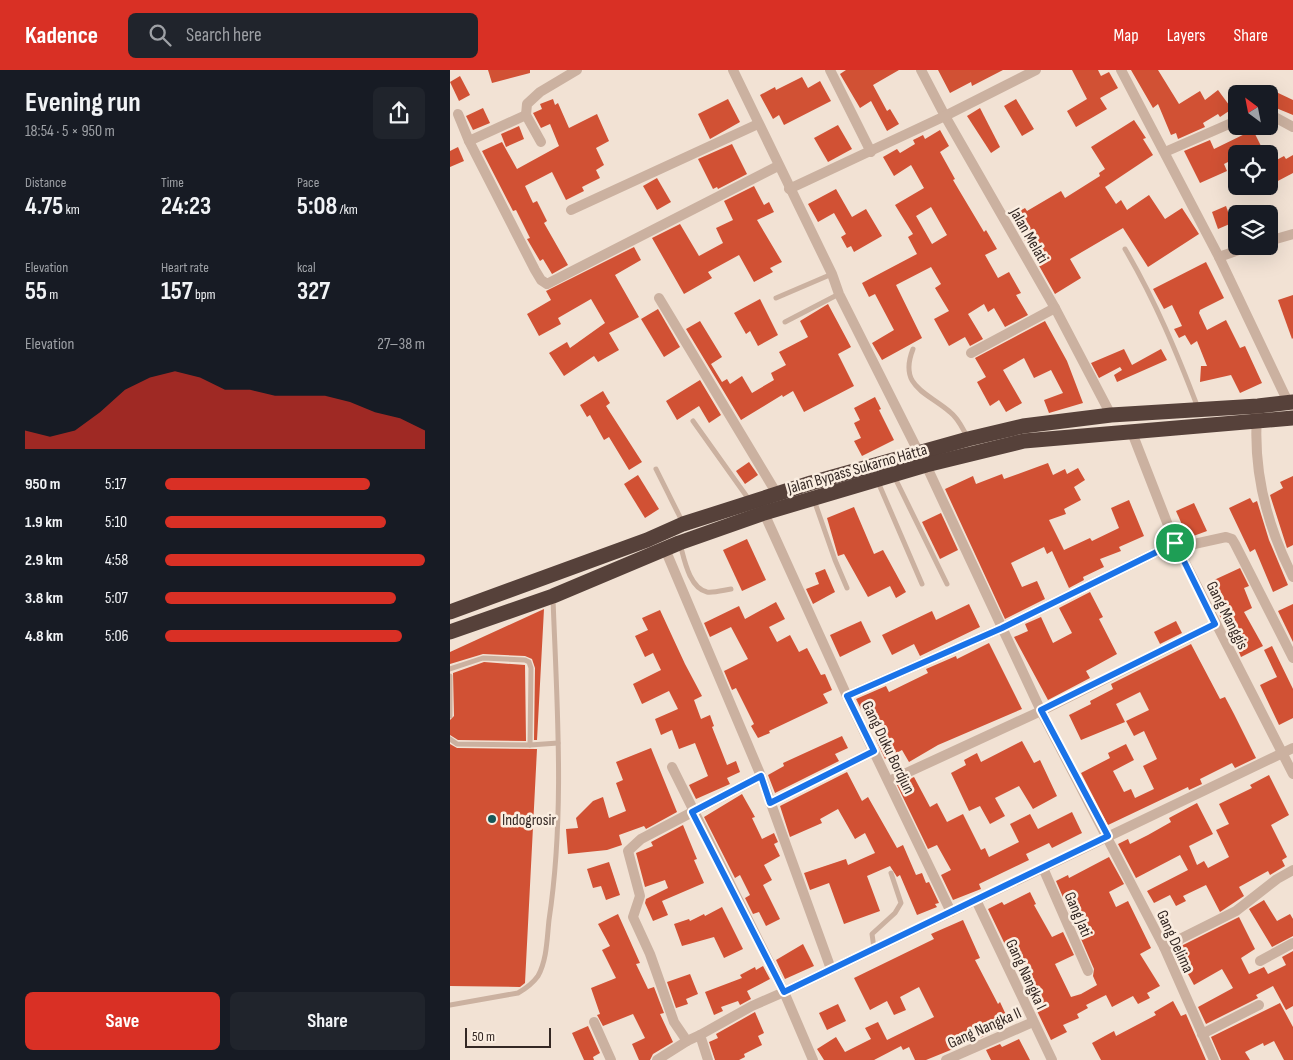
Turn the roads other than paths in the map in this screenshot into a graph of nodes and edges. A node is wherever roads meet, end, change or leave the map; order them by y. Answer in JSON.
{"nodes":[{"id":1,"x":577,"y":70,"type":"edge"},
{"id":2,"x":733,"y":70,"type":"edge"},
{"id":3,"x":830,"y":70,"type":"edge"},
{"id":4,"x":921,"y":70,"type":"edge"},
{"id":5,"x":1036,"y":70,"type":"edge"},
{"id":6,"x":1121,"y":70,"type":"edge"},
{"id":7,"x":458,"y":114,"type":"dead end"},
{"id":8,"x":526,"y":115,"type":"junction"},
{"id":9,"x":945,"y":116,"type":"junction"},
{"id":10,"x":1278,"y":119,"type":"edge"},
{"id":11,"x":758,"y":124,"type":"junction"},
{"id":12,"x":1228,"y":124,"type":"edge"},
{"id":13,"x":1293,"y":127,"type":"edge"},
{"id":14,"x":469,"y":141,"type":"junction"},
{"id":15,"x":541,"y":142,"type":"dead end"},
{"id":16,"x":871,"y":152,"type":"junction"},
{"id":17,"x":1165,"y":152,"type":"junction"},
{"id":18,"x":778,"y":166,"type":"junction"},
{"id":19,"x":789,"y":189,"type":"junction"},
{"id":20,"x":571,"y":210,"type":"dead end"},
{"id":21,"x":1293,"y":234,"type":"edge"},
{"id":22,"x":1278,"y":238,"type":"edge"},
{"id":23,"x":1125,"y":249,"type":"dead end"},
{"id":24,"x":1228,"y":254,"type":"edge"},
{"id":25,"x":1219,"y":257,"type":"junction"},
{"id":26,"x":832,"y":274,"type":"junction"},
{"id":27,"x":839,"y":294,"type":"junction"},
{"id":28,"x":659,"y":298,"type":"dead end"},
{"id":29,"x":776,"y":298,"type":"dead end"},
{"id":30,"x":1055,"y":308,"type":"junction"},
{"id":31,"x":785,"y":322,"type":"dead end"},
{"id":32,"x":913,"y":349,"type":"dead end"},
{"id":33,"x":971,"y":353,"type":"dead end"},
{"id":34,"x":1290,"y":402,"type":"edge"},
{"id":35,"x":1258,"y":406,"type":"junction"},
{"id":36,"x":1226,"y":408,"type":"junction"},
{"id":37,"x":1198,"y":409,"type":"junction"},
{"id":38,"x":1111,"y":416,"type":"junction"},
{"id":39,"x":1293,"y":418,"type":"edge"},
{"id":40,"x":693,"y":421,"type":"dead end"},
{"id":41,"x":1257,"y":422,"type":"junction"},
{"id":42,"x":1228,"y":424,"type":"junction"},
{"id":43,"x":1131,"y":430,"type":"junction"},
{"id":44,"x":968,"y":439,"type":"junction"},
{"id":45,"x":923,"y":459,"type":"junction"},
{"id":46,"x":656,"y":469,"type":"dead end"},
{"id":47,"x":894,"y":476,"type":"junction"},
{"id":48,"x":877,"y":479,"type":"junction"},
{"id":49,"x":777,"y":494,"type":"junction"},
{"id":50,"x":813,"y":499,"type":"junction"},
{"id":51,"x":750,"y":502,"type":"junction"},
{"id":52,"x":764,"y":513,"type":"junction"},
{"id":53,"x":683,"y":524,"type":"junction"},
{"id":54,"x":679,"y":543,"type":"junction"},
{"id":55,"x":1175,"y":543,"type":"junction"},
{"id":56,"x":664,"y":549,"type":"junction"},
{"id":57,"x":546,"y":576,"type":"junction"},
{"id":58,"x":1293,"y":577,"type":"edge"},
{"id":59,"x":922,"y":584,"type":"dead end"},
{"id":60,"x":947,"y":584,"type":"dead end"},
{"id":61,"x":518,"y":586,"type":"junction"},
{"id":62,"x":847,"y":588,"type":"dead end"},
{"id":63,"x":731,"y":589,"type":"dead end"},
{"id":64,"x":553,"y":596,"type":"junction"},
{"id":65,"x":526,"y":606,"type":"junction"},
{"id":66,"x":450,"y":612,"type":"edge"},
{"id":67,"x":1215,"y":624,"type":"junction"},
{"id":68,"x":1002,"y":628,"type":"junction"},
{"id":69,"x":450,"y":632,"type":"edge"},
{"id":70,"x":1293,"y":658,"type":"edge"},
{"id":71,"x":450,"y":669,"type":"edge"},
{"id":72,"x":450,"y":676,"type":"edge"},
{"id":73,"x":847,"y":696,"type":"junction"},
{"id":74,"x":1041,"y":710,"type":"junction"},
{"id":75,"x":450,"y":716,"type":"edge"},
{"id":76,"x":450,"y":739,"type":"edge"},
{"id":77,"x":558,"y":743,"type":"junction"},
{"id":78,"x":530,"y":745,"type":"junction"},
{"id":79,"x":1293,"y":748,"type":"edge"},
{"id":80,"x":874,"y":751,"type":"junction"},
{"id":81,"x":1282,"y":754,"type":"junction"},
{"id":82,"x":672,"y":767,"type":"dead end"},
{"id":83,"x":1293,"y":774,"type":"edge"},
{"id":84,"x":761,"y":776,"type":"junction"},
{"id":85,"x":889,"y":781,"type":"junction"},
{"id":86,"x":770,"y":803,"type":"junction"},
{"id":87,"x":692,"y":812,"type":"junction"},
{"id":88,"x":1108,"y":836,"type":"junction"},
{"id":89,"x":1043,"y":868,"type":"junction"},
{"id":90,"x":1293,"y":870,"type":"edge"},
{"id":91,"x":891,"y":873,"type":"dead end"},
{"id":92,"x":976,"y":900,"type":"junction"},
{"id":93,"x":951,"y":912,"type":"junction"},
{"id":94,"x":1293,"y":943,"type":"edge"},
{"id":95,"x":1164,"y":947,"type":"junction"},
{"id":96,"x":874,"y":949,"type":"junction"},
{"id":97,"x":1260,"y":961,"type":"dead end"},
{"id":98,"x":831,"y":969,"type":"junction"},
{"id":99,"x":1088,"y":972,"type":"dead end"},
{"id":100,"x":784,"y":992,"type":"junction"},
{"id":101,"x":450,"y":1004,"type":"edge"},
{"id":102,"x":1259,"y":1005,"type":"dead end"},
{"id":103,"x":594,"y":1022,"type":"dead end"},
{"id":104,"x":1033,"y":1022,"type":"junction"},
{"id":105,"x":1202,"y":1034,"type":"junction"},
{"id":106,"x":700,"y":1035,"type":"junction"},
{"id":107,"x":687,"y":1041,"type":"junction"},
{"id":108,"x":611,"y":1060,"type":"edge"},
{"id":109,"x":657,"y":1060,"type":"edge"},
{"id":110,"x":708,"y":1060,"type":"edge"},
{"id":111,"x":813,"y":1060,"type":"edge"},
{"id":112,"x":947,"y":1060,"type":"edge"},
{"id":113,"x":1052,"y":1060,"type":"edge"},
{"id":114,"x":1214,"y":1060,"type":"edge"}],
"edges":[{"from":1,"to":8,"type":"street"},
{"from":2,"to":11,"type":"street","name":"Gang Delima"},
{"from":3,"to":16,"type":"street"},
{"from":4,"to":9,"type":"street","name":"Jalan Melati"},
{"from":5,"to":9,"type":"street"},
{"from":6,"to":17,"type":"street"},
{"from":7,"to":14,"type":"street"},
{"from":8,"to":14,"type":"street"},
{"from":8,"to":15,"type":"street"},
{"from":9,"to":16,"type":"street"},
{"from":9,"to":30,"type":"street","name":"Jalan Melati"},
{"from":10,"to":13,"type":"street"},
{"from":11,"to":18,"type":"street","name":"Gang Delima"},
{"from":11,"to":20,"type":"street"},
{"from":12,"to":17,"type":"street"},
{"from":14,"to":18,"type":"street"},
{"from":16,"to":19,"type":"street"},
{"from":17,"to":25,"type":"street"},
{"from":18,"to":19,"type":"street","name":"Gang Delima"},
{"from":19,"to":26,"type":"street","name":"Gang Delima"},
{"from":21,"to":22,"type":"street"},
{"from":23,"to":37,"type":"lane"},
{"from":24,"to":25,"type":"street"},
{"from":25,"to":34,"type":"street"},
{"from":26,"to":27,"type":"street","name":"Gang Delima"},
{"from":26,"to":29,"type":"lane"},
{"from":27,"to":31,"type":"lane"},
{"from":27,"to":45,"type":"street","name":"Gang Delima"},
{"from":28,"to":49,"type":"street"},
{"from":30,"to":33,"type":"street"},
{"from":30,"to":38,"type":"street","name":"Jalan Melati"},
{"from":32,"to":44,"type":"lane"},
{"from":34,"to":35,"type":"highway","name":"Jalan Bypass Sukarno Hatta"},
{"from":35,"to":36,"type":"highway","name":"Jalan Bypass Sukarno Hatta"},
{"from":35,"to":41,"type":"street"},
{"from":36,"to":37,"type":"highway","name":"Jalan Bypass Sukarno Hatta"},
{"from":36,"to":42,"type":"highway"},
{"from":37,"to":38,"type":"highway","name":"Jalan Bypass Sukarno Hatta"},
{"from":38,"to":44,"type":"highway","name":"Jalan Bypass Sukarno Hatta"},
{"from":39,"to":41,"type":"highway","name":"Jalan Bypass Sukarno Hatta"},
{"from":40,"to":51,"type":"lane"},
{"from":41,"to":42,"type":"highway","name":"Jalan Bypass Sukarno Hatta"},
{"from":41,"to":58,"type":"street"},
{"from":42,"to":43,"type":"highway","name":"Jalan Bypass Sukarno Hatta"},
{"from":43,"to":45,"type":"highway","name":"Jalan Bypass Sukarno Hatta"},
{"from":43,"to":55,"type":"street","name":"Gang Manggis"},
{"from":44,"to":45,"type":"highway","name":"Jalan Bypass Sukarno Hatta"},
{"from":45,"to":47,"type":"highway","name":"Jalan Bypass Sukarno Hatta"},
{"from":45,"to":49,"type":"highway","name":"Jalan Bypass Sukarno Hatta"},
{"from":45,"to":68,"type":"street","name":"Gang Delima"},
{"from":46,"to":53,"type":"lane"},
{"from":47,"to":48,"type":"highway","name":"Jalan Bypass Sukarno Hatta"},
{"from":47,"to":60,"type":"lane"},
{"from":48,"to":50,"type":"highway","name":"Jalan Bypass Sukarno Hatta"},
{"from":48,"to":59,"type":"lane"},
{"from":49,"to":51,"type":"highway","name":"Jalan Bypass Sukarno Hatta"},
{"from":50,"to":52,"type":"highway","name":"Jalan Bypass Sukarno Hatta"},
{"from":50,"to":62,"type":"lane"},
{"from":51,"to":53,"type":"highway","name":"Jalan Bypass Sukarno Hatta"},
{"from":52,"to":54,"type":"highway","name":"Jalan Bypass Sukarno Hatta"},
{"from":52,"to":73,"type":"street","name":"Gang Duku Bordjun"},
{"from":53,"to":57,"type":"highway","name":"Jalan Bypass Sukarno Hatta"},
{"from":54,"to":56,"type":"highway","name":"Jalan Bypass Sukarno Hatta"},
{"from":54,"to":63,"type":"lane"},
{"from":55,"to":67,"type":"street","name":"Gang Manggis"},
{"from":55,"to":68,"type":"street"},
{"from":55,"to":70,"type":"street"},
{"from":56,"to":64,"type":"highway","name":"Jalan Bypass Sukarno Hatta"},
{"from":56,"to":84,"type":"street"},
{"from":57,"to":61,"type":"highway","name":"Jalan Bypass Sukarno Hatta"},
{"from":57,"to":64,"type":"highway"},
{"from":61,"to":65,"type":"highway"},
{"from":61,"to":66,"type":"highway","name":"Jalan Bypass Sukarno Hatta"},
{"from":64,"to":65,"type":"highway","name":"Jalan Bypass Sukarno Hatta"},
{"from":64,"to":77,"type":"lane"},
{"from":65,"to":69,"type":"highway","name":"Jalan Bypass Sukarno Hatta"},
{"from":67,"to":74,"type":"street"},
{"from":67,"to":81,"type":"street","name":"Gang Manggis"},
{"from":68,"to":73,"type":"street"},
{"from":68,"to":74,"type":"street","name":"Gang Delima"},
{"from":71,"to":78,"type":"lane"},
{"from":72,"to":75,"type":"lane"},
{"from":73,"to":80,"type":"street","name":"Gang Duku Bordjun"},
{"from":74,"to":85,"type":"street"},
{"from":74,"to":88,"type":"street","name":"Gang Delima"},
{"from":76,"to":78,"type":"lane"},
{"from":77,"to":78,"type":"lane"},
{"from":77,"to":101,"type":"lane"},
{"from":79,"to":81,"type":"street"},
{"from":80,"to":85,"type":"street","name":"Gang Duku Bordjun"},
{"from":80,"to":86,"type":"street"},
{"from":81,"to":83,"type":"street","name":"Gang Manggis"},
{"from":81,"to":88,"type":"street"},
{"from":82,"to":87,"type":"street"},
{"from":84,"to":86,"type":"street"},
{"from":84,"to":87,"type":"street"},
{"from":85,"to":93,"type":"street","name":"Gang Duku Bordjun"},
{"from":86,"to":98,"type":"street"},
{"from":87,"to":100,"type":"street"},
{"from":87,"to":107,"type":"street"},
{"from":88,"to":89,"type":"street"},
{"from":88,"to":95,"type":"street","name":"Gang Delima"},
{"from":89,"to":92,"type":"street"},
{"from":89,"to":99,"type":"street","name":"Gang Jati"},
{"from":90,"to":95,"type":"street"},
{"from":91,"to":96,"type":"lane"},
{"from":92,"to":93,"type":"street"},
{"from":92,"to":104,"type":"street","name":"Gang Nangka I"},
{"from":93,"to":96,"type":"street"},
{"from":94,"to":97,"type":"street"},
{"from":95,"to":105,"type":"street","name":"Gang Delima"},
{"from":96,"to":98,"type":"street"},
{"from":98,"to":100,"type":"street"},
{"from":100,"to":106,"type":"street"},
{"from":100,"to":111,"type":"street"},
{"from":102,"to":105,"type":"street"},
{"from":103,"to":108,"type":"street"},
{"from":104,"to":112,"type":"street","name":"Gang Nangka II"},
{"from":104,"to":113,"type":"street","name":"Gang Nangka I"},
{"from":105,"to":114,"type":"street","name":"Gang Delima"},
{"from":106,"to":107,"type":"street"},
{"from":106,"to":110,"type":"street"},
{"from":107,"to":109,"type":"street"}]}
